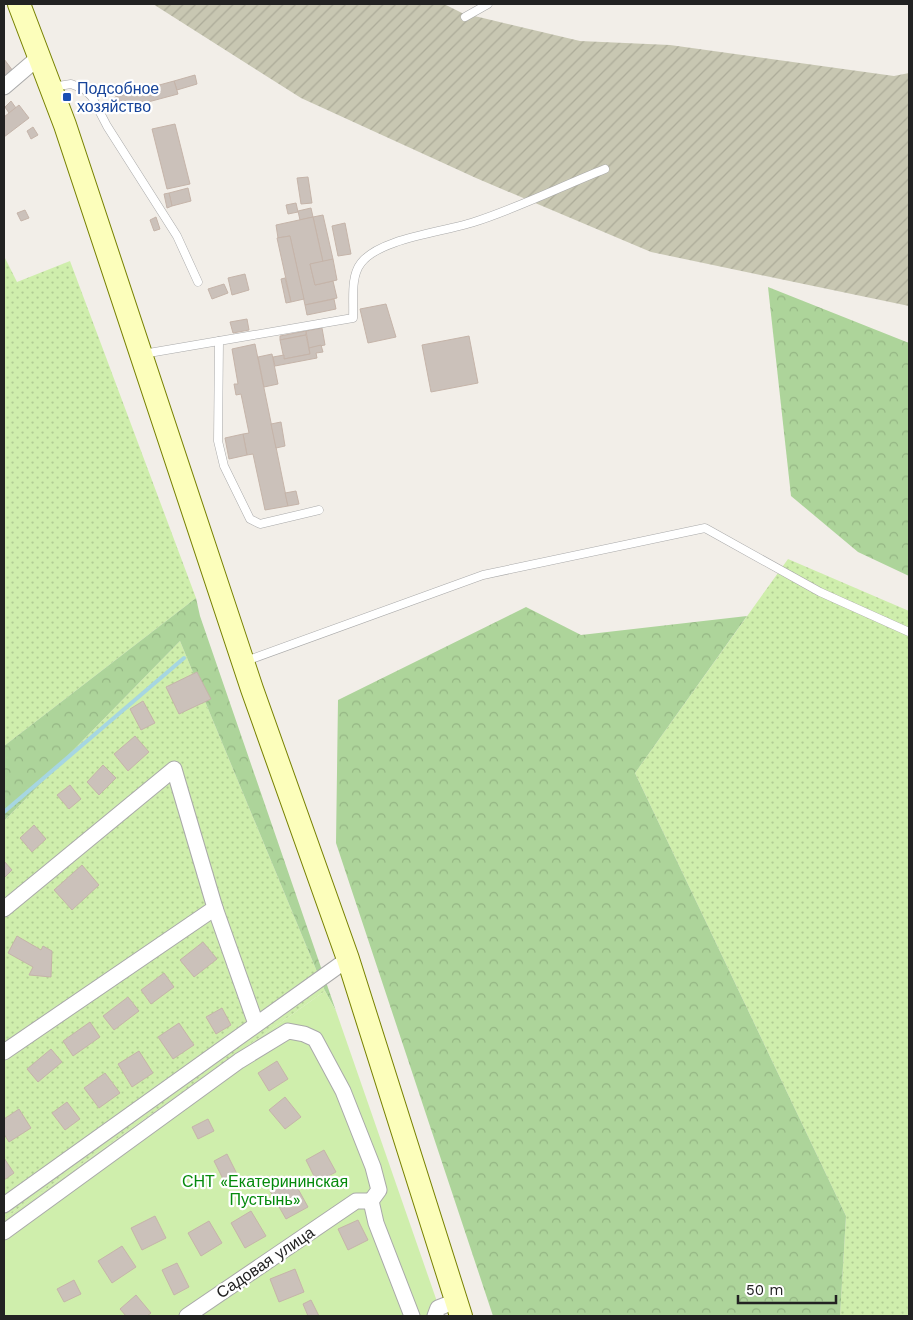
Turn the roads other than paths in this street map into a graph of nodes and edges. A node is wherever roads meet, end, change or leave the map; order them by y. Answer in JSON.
{"nodes":[{"id":1,"x":19,"y":4,"type":"edge"},
{"id":2,"x":488,"y":4,"type":"edge"},
{"id":3,"x":465,"y":17,"type":"dead end"},
{"id":4,"x":39,"y":57,"type":"junction"},
{"id":5,"x":4,"y":87,"type":"edge"},
{"id":6,"x":50,"y":87,"type":"junction"},
{"id":7,"x":605,"y":169,"type":"dead end"},
{"id":8,"x":198,"y":282,"type":"dead end"},
{"id":9,"x":219,"y":341,"type":"junction"},
{"id":10,"x":140,"y":354,"type":"junction"},
{"id":11,"x":319,"y":510,"type":"dead end"},
{"id":12,"x":909,"y":632,"type":"edge"},
{"id":13,"x":244,"y":662,"type":"junction"},
{"id":14,"x":215,"y":908,"type":"junction"},
{"id":15,"x":4,"y":909,"type":"edge"},
{"id":16,"x":348,"y":959,"type":"junction"},
{"id":17,"x":256,"y":1024,"type":"junction"},
{"id":18,"x":4,"y":1052,"type":"edge"},
{"id":19,"x":371,"y":1201,"type":"junction"},
{"id":20,"x":4,"y":1205,"type":"edge"},
{"id":21,"x":4,"y":1232,"type":"edge"},
{"id":22,"x":458,"y":1309,"type":"edge"},
{"id":23,"x":187,"y":1316,"type":"edge"},
{"id":24,"x":412,"y":1316,"type":"edge"},
{"id":25,"x":435,"y":1316,"type":"edge"}],
"edges":[{"from":1,"to":4,"type":"main road"},
{"from":2,"to":3,"type":"lane"},
{"from":4,"to":5,"type":"street"},
{"from":4,"to":6,"type":"main road"},
{"from":6,"to":8,"type":"lane"},
{"from":6,"to":10,"type":"main road"},
{"from":7,"to":9,"type":"lane"},
{"from":9,"to":10,"type":"lane"},
{"from":9,"to":11,"type":"lane"},
{"from":10,"to":13,"type":"main road"},
{"from":12,"to":13,"type":"lane"},
{"from":13,"to":16,"type":"main road"},
{"from":14,"to":15,"type":"street"},
{"from":14,"to":17,"type":"street"},
{"from":14,"to":18,"type":"street"},
{"from":16,"to":17,"type":"street"},
{"from":16,"to":22,"type":"main road"},
{"from":17,"to":20,"type":"street"},
{"from":19,"to":21,"type":"street"},
{"from":19,"to":23,"type":"street","name":"Садовая улица"},
{"from":19,"to":24,"type":"street"},
{"from":22,"to":25,"type":"street"}]}
